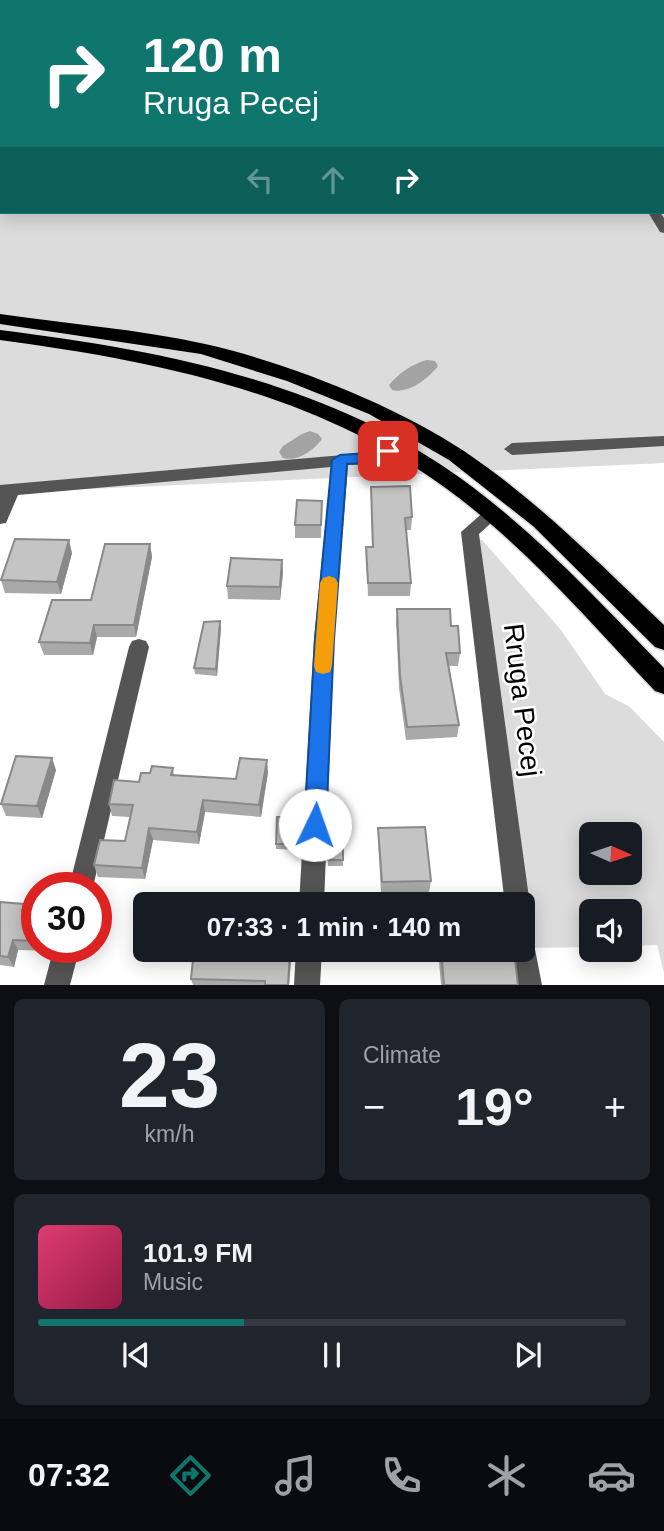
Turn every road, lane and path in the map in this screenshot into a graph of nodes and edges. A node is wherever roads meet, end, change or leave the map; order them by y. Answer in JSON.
{"nodes":[{"id":1,"x":0,"y":319,"type":"edge"},
{"id":2,"x":0,"y":335,"type":"edge"},
{"id":3,"x":664,"y":441,"type":"edge"},
{"id":4,"x":395,"y":447,"type":"junction"},
{"id":5,"x":512,"y":449,"type":"dead end"},
{"id":6,"x":340,"y":460,"type":"junction"},
{"id":7,"x":6,"y":490,"type":"edge"},
{"id":8,"x":492,"y":514,"type":"junction"},
{"id":9,"x":0,"y":517,"type":"edge"},
{"id":10,"x":664,"y":640,"type":"edge"},
{"id":11,"x":139,"y":648,"type":"dead end"},
{"id":12,"x":664,"y":684,"type":"edge"},
{"id":13,"x":85,"y":872,"type":"edge"},
{"id":14,"x":312,"y":892,"type":"edge"},
{"id":15,"x":516,"y":892,"type":"edge"},
{"id":16,"x":308,"y":962,"type":"edge"},
{"id":17,"x":526,"y":962,"type":"edge"},
{"id":18,"x":62,"y":963,"type":"edge"},
{"id":19,"x":57,"y":985,"type":"edge"},
{"id":20,"x":307,"y":985,"type":"edge"},
{"id":21,"x":529,"y":985,"type":"edge"}],
"edges":[{"from":1,"to":10,"type":"highway"},
{"from":2,"to":4,"type":"highway"},
{"from":3,"to":5,"type":"street"},
{"from":4,"to":6,"type":"street"},
{"from":4,"to":8,"type":"highway"},
{"from":6,"to":7,"type":"street"},
{"from":6,"to":14,"type":"street"},
{"from":7,"to":9,"type":"street"},
{"from":8,"to":12,"type":"highway"},
{"from":8,"to":15,"type":"street","name":"Rruga Pecej"},
{"from":11,"to":13,"type":"street"},
{"from":16,"to":20,"type":"street"},
{"from":17,"to":21,"type":"street"},
{"from":18,"to":19,"type":"street"}]}
